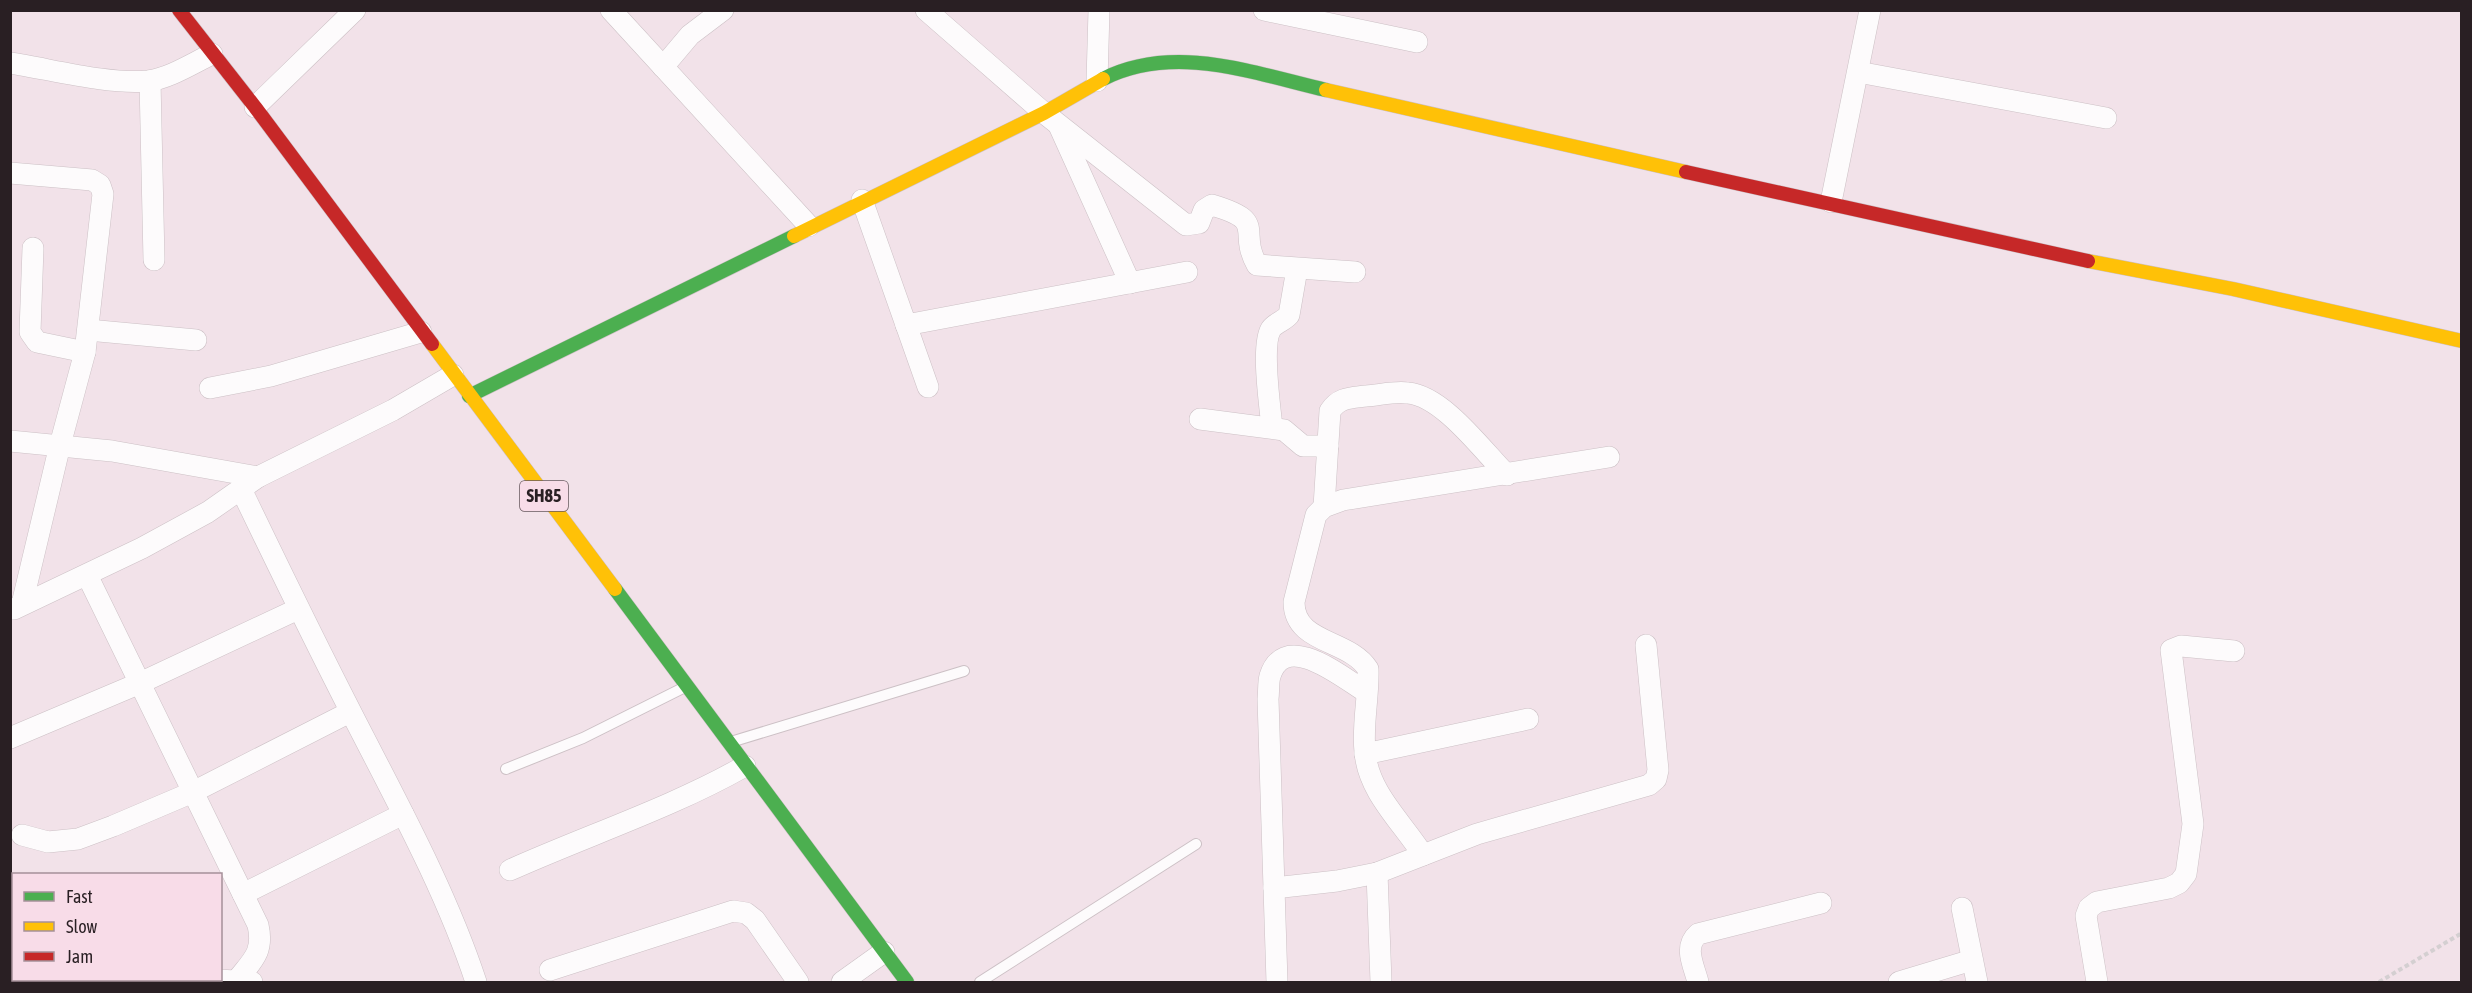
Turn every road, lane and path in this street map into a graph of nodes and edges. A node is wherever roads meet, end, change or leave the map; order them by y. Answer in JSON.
{"nodes":[{"id":1,"x":179,"y":10,"type":"edge"},
{"id":2,"x":355,"y":10,"type":"edge"},
{"id":3,"x":611,"y":10,"type":"edge"},
{"id":4,"x":723,"y":10,"type":"edge"},
{"id":5,"x":926,"y":10,"type":"edge"},
{"id":6,"x":1100,"y":10,"type":"edge"},
{"id":7,"x":1264,"y":10,"type":"edge"},
{"id":8,"x":1870,"y":10,"type":"edge"},
{"id":9,"x":1417,"y":42,"type":"dead end"},
{"id":10,"x":212,"y":54,"type":"junction"},
{"id":11,"x":10,"y":63,"type":"edge"},
{"id":12,"x":663,"y":67,"type":"junction"},
{"id":13,"x":1858,"y":72,"type":"junction"},
{"id":14,"x":150,"y":81,"type":"junction"},
{"id":15,"x":1097,"y":81,"type":"junction"},
{"id":16,"x":255,"y":107,"type":"junction"},
{"id":17,"x":2106,"y":118,"type":"dead end"},
{"id":18,"x":1051,"y":119,"type":"junction"},
{"id":19,"x":10,"y":173,"type":"edge"},
{"id":20,"x":862,"y":200,"type":"junction"},
{"id":21,"x":1831,"y":202,"type":"junction"},
{"id":22,"x":809,"y":226,"type":"junction"},
{"id":23,"x":33,"y":248,"type":"dead end"},
{"id":24,"x":154,"y":260,"type":"dead end"},
{"id":25,"x":1297,"y":269,"type":"junction"},
{"id":26,"x":1187,"y":272,"type":"dead end"},
{"id":27,"x":1355,"y":272,"type":"dead end"},
{"id":28,"x":1130,"y":283,"type":"junction"},
{"id":29,"x":906,"y":325,"type":"junction"},
{"id":30,"x":88,"y":330,"type":"junction"},
{"id":31,"x":421,"y":332,"type":"junction"},
{"id":32,"x":196,"y":340,"type":"dead end"},
{"id":33,"x":2462,"y":341,"type":"edge"},
{"id":34,"x":85,"y":352,"type":"junction"},
{"id":35,"x":453,"y":375,"type":"junction"},
{"id":36,"x":210,"y":387,"type":"dead end"},
{"id":37,"x":928,"y":387,"type":"dead end"},
{"id":38,"x":469,"y":396,"type":"junction"},
{"id":39,"x":1200,"y":419,"type":"dead end"},
{"id":40,"x":1272,"y":427,"type":"junction"},
{"id":41,"x":10,"y":441,"type":"edge"},
{"id":42,"x":60,"y":445,"type":"junction"},
{"id":43,"x":1328,"y":446,"type":"junction"},
{"id":44,"x":1609,"y":457,"type":"dead end"},
{"id":45,"x":1507,"y":475,"type":"junction"},
{"id":46,"x":249,"y":483,"type":"junction"},
{"id":47,"x":1324,"y":507,"type":"junction"},
{"id":48,"x":87,"y":575,"type":"junction"},
{"id":49,"x":16,"y":607,"type":"edge"},
{"id":50,"x":298,"y":609,"type":"junction"},
{"id":51,"x":1646,"y":645,"type":"dead end"},
{"id":52,"x":2234,"y":651,"type":"dead end"},
{"id":53,"x":964,"y":672,"type":"dead end"},
{"id":54,"x":140,"y":683,"type":"junction"},
{"id":55,"x":686,"y":687,"type":"junction"},
{"id":56,"x":1366,"y":692,"type":"junction"},
{"id":57,"x":351,"y":712,"type":"junction"},
{"id":58,"x":1528,"y":719,"type":"dead end"},
{"id":59,"x":10,"y":738,"type":"edge"},
{"id":60,"x":728,"y":743,"type":"junction"},
{"id":61,"x":1365,"y":754,"type":"junction"},
{"id":62,"x":745,"y":766,"type":"junction"},
{"id":63,"x":506,"y":769,"type":"dead end"},
{"id":64,"x":193,"y":792,"type":"junction"},
{"id":65,"x":403,"y":814,"type":"junction"},
{"id":66,"x":22,"y":835,"type":"dead end"},
{"id":67,"x":1196,"y":844,"type":"dead end"},
{"id":68,"x":1423,"y":855,"type":"junction"},
{"id":69,"x":510,"y":870,"type":"dead end"},
{"id":70,"x":1377,"y":873,"type":"junction"},
{"id":71,"x":1274,"y":888,"type":"junction"},
{"id":72,"x":243,"y":894,"type":"junction"},
{"id":73,"x":1821,"y":903,"type":"dead end"},
{"id":74,"x":1962,"y":908,"type":"dead end"},
{"id":75,"x":2462,"y":933,"type":"edge"},
{"id":76,"x":884,"y":952,"type":"junction"},
{"id":77,"x":1972,"y":960,"type":"junction"},
{"id":78,"x":550,"y":970,"type":"dead end"},
{"id":79,"x":236,"y":981,"type":"edge"},
{"id":80,"x":476,"y":982,"type":"edge"},
{"id":81,"x":798,"y":982,"type":"edge"},
{"id":82,"x":842,"y":982,"type":"edge"},
{"id":83,"x":907,"y":982,"type":"edge"},
{"id":84,"x":980,"y":982,"type":"edge"},
{"id":85,"x":1276,"y":982,"type":"edge"},
{"id":86,"x":1381,"y":982,"type":"edge"},
{"id":87,"x":1698,"y":982,"type":"edge"},
{"id":88,"x":1899,"y":982,"type":"edge"},
{"id":89,"x":1977,"y":982,"type":"edge"},
{"id":90,"x":2097,"y":982,"type":"edge"},
{"id":91,"x":2379,"y":982,"type":"edge"}],
"edges":[{"from":1,"to":10,"type":"street","number":"SH85"},
{"from":2,"to":16,"type":"street"},
{"from":3,"to":12,"type":"street"},
{"from":4,"to":12,"type":"street"},
{"from":5,"to":18,"type":"street"},
{"from":6,"to":15,"type":"street"},
{"from":7,"to":9,"type":"street"},
{"from":8,"to":13,"type":"street"},
{"from":10,"to":14,"type":"street"},
{"from":10,"to":16,"type":"street","number":"SH85"},
{"from":11,"to":14,"type":"street"},
{"from":12,"to":22,"type":"street"},
{"from":13,"to":17,"type":"street"},
{"from":13,"to":21,"type":"street"},
{"from":14,"to":24,"type":"street"},
{"from":15,"to":18,"type":"street"},
{"from":15,"to":21,"type":"street"},
{"from":16,"to":31,"type":"street","number":"SH85"},
{"from":18,"to":20,"type":"street"},
{"from":18,"to":25,"type":"street"},
{"from":18,"to":28,"type":"street"},
{"from":19,"to":30,"type":"street"},
{"from":20,"to":22,"type":"street"},
{"from":20,"to":29,"type":"street"},
{"from":21,"to":33,"type":"street"},
{"from":22,"to":38,"type":"street"},
{"from":23,"to":34,"type":"street"},
{"from":25,"to":27,"type":"street"},
{"from":25,"to":40,"type":"street"},
{"from":26,"to":28,"type":"street"},
{"from":28,"to":29,"type":"street"},
{"from":29,"to":37,"type":"street"},
{"from":30,"to":32,"type":"street"},
{"from":30,"to":34,"type":"street"},
{"from":31,"to":35,"type":"street","number":"SH85"},
{"from":31,"to":36,"type":"street"},
{"from":34,"to":42,"type":"street"},
{"from":35,"to":38,"type":"street","number":"SH85"},
{"from":35,"to":46,"type":"street"},
{"from":38,"to":55,"type":"street","number":"SH85"},
{"from":39,"to":40,"type":"street"},
{"from":40,"to":43,"type":"street"},
{"from":41,"to":42,"type":"street"},
{"from":42,"to":46,"type":"street"},
{"from":42,"to":49,"type":"street"},
{"from":43,"to":45,"type":"street"},
{"from":43,"to":47,"type":"street"},
{"from":44,"to":45,"type":"street"},
{"from":45,"to":47,"type":"street"},
{"from":46,"to":48,"type":"street"},
{"from":46,"to":50,"type":"street"},
{"from":47,"to":56,"type":"street"},
{"from":48,"to":49,"type":"street"},
{"from":48,"to":54,"type":"street"},
{"from":50,"to":54,"type":"street"},
{"from":50,"to":57,"type":"street"},
{"from":51,"to":68,"type":"street"},
{"from":52,"to":90,"type":"street"},
{"from":53,"to":60,"type":"lane"},
{"from":54,"to":59,"type":"street"},
{"from":54,"to":64,"type":"street"},
{"from":55,"to":60,"type":"street","number":"SH85"},
{"from":55,"to":63,"type":"lane"},
{"from":56,"to":61,"type":"street"},
{"from":56,"to":71,"type":"street"},
{"from":57,"to":64,"type":"street"},
{"from":57,"to":65,"type":"street"},
{"from":58,"to":61,"type":"street"},
{"from":60,"to":62,"type":"street","number":"SH85"},
{"from":61,"to":68,"type":"street"},
{"from":62,"to":69,"type":"street"},
{"from":62,"to":76,"type":"street","number":"SH85"},
{"from":64,"to":66,"type":"street"},
{"from":64,"to":72,"type":"street"},
{"from":65,"to":72,"type":"street"},
{"from":65,"to":80,"type":"street"},
{"from":67,"to":84,"type":"lane"},
{"from":68,"to":70,"type":"street"},
{"from":70,"to":71,"type":"street"},
{"from":70,"to":86,"type":"street"},
{"from":71,"to":85,"type":"street"},
{"from":72,"to":79,"type":"street"},
{"from":73,"to":87,"type":"street"},
{"from":74,"to":77,"type":"street"},
{"from":75,"to":91,"type":"path"},
{"from":76,"to":82,"type":"street"},
{"from":76,"to":83,"type":"street","number":"SH85"},
{"from":77,"to":88,"type":"street"},
{"from":77,"to":89,"type":"street"},
{"from":78,"to":81,"type":"street"}]}
